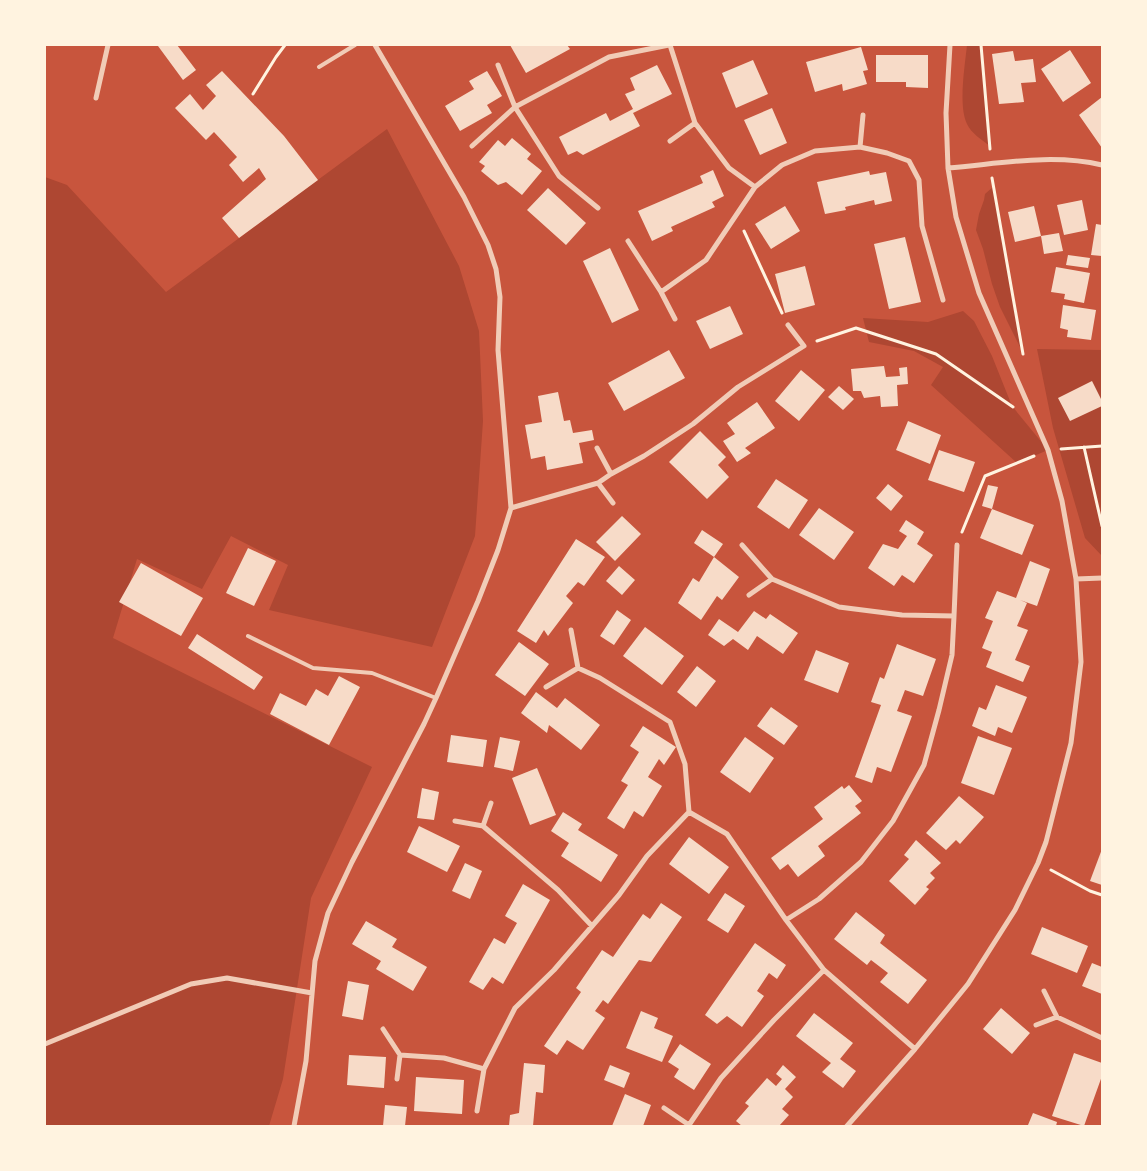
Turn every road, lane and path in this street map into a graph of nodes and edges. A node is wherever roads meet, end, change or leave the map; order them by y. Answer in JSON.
{"nodes":[{"id":1,"x":108,"y":45,"type":"edge"},
{"id":2,"x":285,"y":45,"type":"edge"},
{"id":3,"x":355,"y":45,"type":"edge"},
{"id":4,"x":375,"y":45,"type":"edge"},
{"id":5,"x":669,"y":45,"type":"edge"},
{"id":6,"x":950,"y":45,"type":"edge"},
{"id":7,"x":981,"y":45,"type":"edge"},
{"id":8,"x":498,"y":65,"type":"dead end"},
{"id":9,"x":319,"y":67,"type":"dead end"},
{"id":10,"x":253,"y":94,"type":"dead end"},
{"id":11,"x":96,"y":98,"type":"dead end"},
{"id":12,"x":515,"y":108,"type":"junction"},
{"id":13,"x":863,"y":115,"type":"dead end"},
{"id":14,"x":695,"y":123,"type":"junction"},
{"id":15,"x":670,"y":141,"type":"dead end"},
{"id":16,"x":472,"y":146,"type":"dead end"},
{"id":17,"x":860,"y":147,"type":"junction"},
{"id":18,"x":990,"y":164,"type":"junction"},
{"id":19,"x":1102,"y":165,"type":"edge"},
{"id":20,"x":948,"y":168,"type":"junction"},
{"id":21,"x":755,"y":187,"type":"junction"},
{"id":22,"x":598,"y":208,"type":"dead end"},
{"id":23,"x":736,"y":214,"type":"junction"},
{"id":24,"x":628,"y":241,"type":"dead end"},
{"id":25,"x":662,"y":292,"type":"junction"},
{"id":26,"x":943,"y":300,"type":"dead end"},
{"id":27,"x":675,"y":318,"type":"dead end"},
{"id":28,"x":788,"y":326,"type":"joint"},
{"id":29,"x":804,"y":346,"type":"junction"},
{"id":30,"x":1025,"y":362,"type":"dead end"},
{"id":31,"x":1018,"y":414,"type":"dead end"},
{"id":32,"x":1102,"y":446,"type":"edge"},
{"id":33,"x":1084,"y":447,"type":"junction"},
{"id":34,"x":597,"y":448,"type":"dead end"},
{"id":35,"x":1048,"y":450,"type":"junction"},
{"id":36,"x":611,"y":474,"type":"junction"},
{"id":37,"x":598,"y":483,"type":"junction"},
{"id":38,"x":613,"y":503,"type":"dead end"},
{"id":39,"x":511,"y":508,"type":"junction"},
{"id":40,"x":1102,"y":526,"type":"edge"},
{"id":41,"x":957,"y":544,"type":"joint"},
{"id":42,"x":742,"y":545,"type":"dead end"},
{"id":43,"x":772,"y":578,"type":"junction"},
{"id":44,"x":1102,"y":578,"type":"edge"},
{"id":45,"x":1076,"y":579,"type":"junction"},
{"id":46,"x":749,"y":595,"type":"dead end"},
{"id":47,"x":954,"y":616,"type":"junction"},
{"id":48,"x":571,"y":630,"type":"dead end"},
{"id":49,"x":248,"y":636,"type":"dead end"},
{"id":50,"x":578,"y":668,"type":"junction"},
{"id":51,"x":546,"y":687,"type":"dead end"},
{"id":52,"x":436,"y":698,"type":"junction"},
{"id":53,"x":491,"y":803,"type":"dead end"},
{"id":54,"x":689,"y":812,"type":"junction"},
{"id":55,"x":455,"y":821,"type":"dead end"},
{"id":56,"x":483,"y":826,"type":"junction"},
{"id":57,"x":1038,"y":863,"type":"junction"},
{"id":58,"x":1102,"y":895,"type":"edge"},
{"id":59,"x":786,"y":920,"type":"junction"},
{"id":60,"x":592,"y":926,"type":"junction"},
{"id":61,"x":824,"y":970,"type":"junction"},
{"id":62,"x":1044,"y":991,"type":"dead end"},
{"id":63,"x":312,"y":993,"type":"junction"},
{"id":64,"x":1057,"y":1017,"type":"junction"},
{"id":65,"x":1036,"y":1025,"type":"dead end"},
{"id":66,"x":383,"y":1029,"type":"dead end"},
{"id":67,"x":1102,"y":1038,"type":"edge"},
{"id":68,"x":45,"y":1044,"type":"edge"},
{"id":69,"x":915,"y":1049,"type":"junction"},
{"id":70,"x":400,"y":1055,"type":"junction"},
{"id":71,"x":484,"y":1068,"type":"junction"},
{"id":72,"x":396,"y":1079,"type":"dead end"},
{"id":73,"x":664,"y":1108,"type":"dead end"},
{"id":74,"x":477,"y":1111,"type":"dead end"},
{"id":75,"x":294,"y":1126,"type":"edge"},
{"id":76,"x":689,"y":1126,"type":"edge"},
{"id":77,"x":847,"y":1126,"type":"edge"}],
"edges":[{"from":1,"to":11,"type":"street"},
{"from":2,"to":10,"type":"path"},
{"from":3,"to":9,"type":"lane"},
{"from":4,"to":39,"type":"street"},
{"from":5,"to":12,"type":"street"},
{"from":5,"to":14,"type":"street"},
{"from":6,"to":20,"type":"street"},
{"from":7,"to":18,"type":"path"},
{"from":8,"to":12,"type":"street"},
{"from":12,"to":16,"type":"street"},
{"from":12,"to":22,"type":"street"},
{"from":13,"to":17,"type":"street"},
{"from":14,"to":15,"type":"street"},
{"from":14,"to":21,"type":"street"},
{"from":17,"to":21,"type":"street"},
{"from":17,"to":26,"type":"street"},
{"from":18,"to":19,"type":"street"},
{"from":18,"to":20,"type":"street"},
{"from":18,"to":30,"type":"path"},
{"from":20,"to":35,"type":"street"},
{"from":21,"to":23,"type":"street"},
{"from":23,"to":25,"type":"street"},
{"from":23,"to":28,"type":"path"},
{"from":24,"to":25,"type":"street"},
{"from":25,"to":27,"type":"street"},
{"from":28,"to":29,"type":"street"},
{"from":29,"to":31,"type":"path"},
{"from":29,"to":36,"type":"street"},
{"from":32,"to":33,"type":"path"},
{"from":33,"to":35,"type":"path"},
{"from":33,"to":40,"type":"path"},
{"from":34,"to":36,"type":"street"},
{"from":35,"to":41,"type":"path"},
{"from":35,"to":45,"type":"street"},
{"from":36,"to":37,"type":"street"},
{"from":37,"to":38,"type":"street"},
{"from":37,"to":39,"type":"street"},
{"from":39,"to":52,"type":"street"},
{"from":41,"to":47,"type":"street"},
{"from":42,"to":43,"type":"street"},
{"from":43,"to":46,"type":"street"},
{"from":43,"to":47,"type":"street"},
{"from":44,"to":45,"type":"street"},
{"from":45,"to":57,"type":"street"},
{"from":47,"to":59,"type":"street"},
{"from":48,"to":50,"type":"street"},
{"from":49,"to":52,"type":"lane"},
{"from":50,"to":51,"type":"street"},
{"from":50,"to":54,"type":"street"},
{"from":52,"to":63,"type":"street"},
{"from":53,"to":56,"type":"street"},
{"from":54,"to":59,"type":"street"},
{"from":54,"to":60,"type":"street"},
{"from":55,"to":56,"type":"street"},
{"from":56,"to":60,"type":"street"},
{"from":57,"to":58,"type":"path"},
{"from":57,"to":69,"type":"street"},
{"from":59,"to":61,"type":"street"},
{"from":60,"to":71,"type":"street"},
{"from":61,"to":69,"type":"street"},
{"from":61,"to":76,"type":"street"},
{"from":62,"to":64,"type":"street"},
{"from":63,"to":68,"type":"street"},
{"from":63,"to":75,"type":"street"},
{"from":64,"to":65,"type":"street"},
{"from":64,"to":67,"type":"street"},
{"from":66,"to":70,"type":"street"},
{"from":69,"to":77,"type":"street"},
{"from":70,"to":71,"type":"street"},
{"from":70,"to":72,"type":"street"},
{"from":71,"to":74,"type":"street"},
{"from":73,"to":76,"type":"street"}]}
